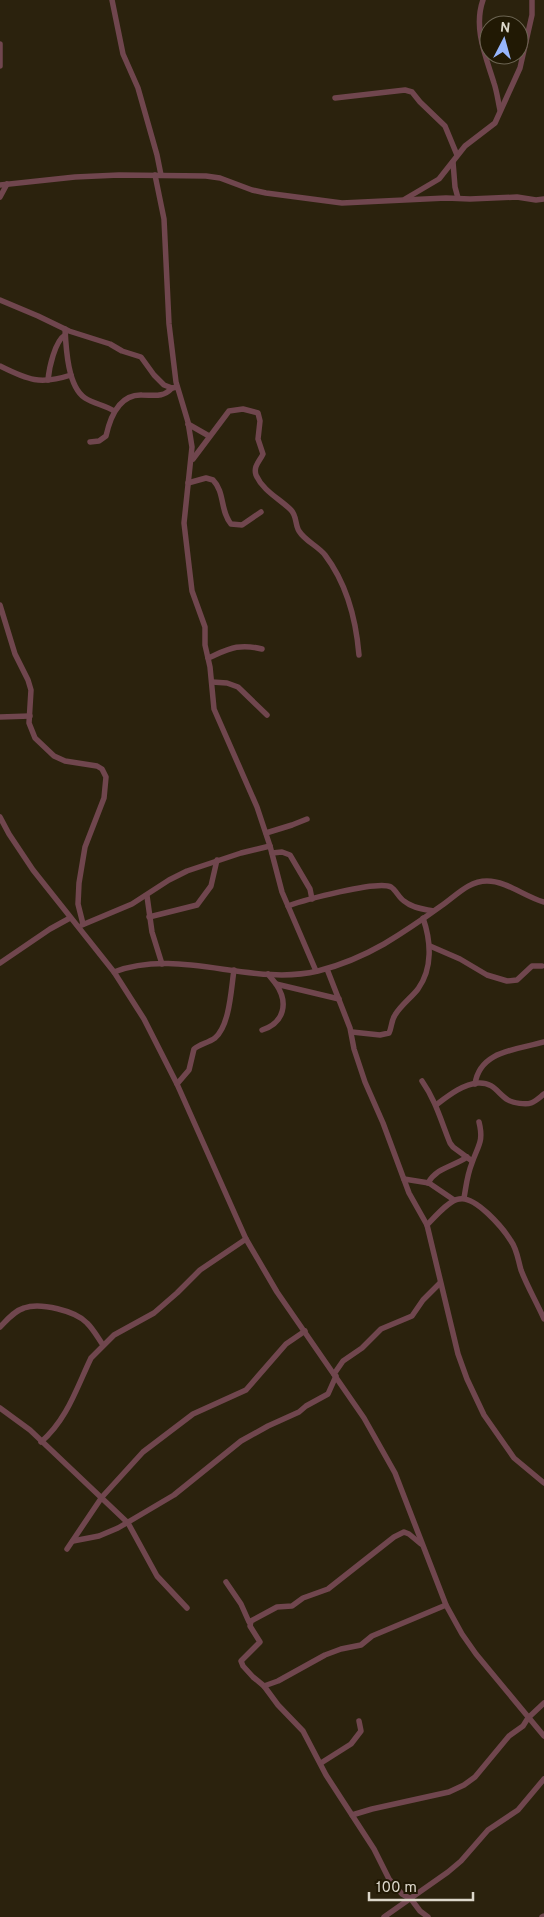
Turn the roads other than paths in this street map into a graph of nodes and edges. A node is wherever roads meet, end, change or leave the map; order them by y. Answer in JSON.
{"nodes":[{"id":1,"x":112,"y":0,"type":"edge"},
{"id":2,"x":483,"y":0,"type":"edge"},
{"id":3,"x":532,"y":0,"type":"edge"},
{"id":4,"x":0,"y":44,"type":"edge"},
{"id":5,"x":0,"y":66,"type":"edge"},
{"id":6,"x":335,"y":98,"type":"dead end"},
{"id":7,"x":500,"y":111,"type":"junction"},
{"id":8,"x":457,"y":155,"type":"junction"},
{"id":9,"x":453,"y":162,"type":"junction"},
{"id":10,"x":158,"y":175,"type":"junction"},
{"id":11,"x":7,"y":184,"type":"junction"},
{"id":12,"x":0,"y":185,"type":"edge"},
{"id":13,"x":0,"y":197,"type":"edge"},
{"id":14,"x":458,"y":198,"type":"junction"},
{"id":15,"x":544,"y":199,"type":"edge"},
{"id":16,"x":403,"y":200,"type":"junction"},
{"id":17,"x":0,"y":300,"type":"edge"},
{"id":18,"x":66,"y":332,"type":"junction"},
{"id":19,"x":0,"y":366,"type":"edge"},
{"id":20,"x":71,"y":375,"type":"junction"},
{"id":21,"x":48,"y":380,"type":"junction"},
{"id":22,"x":174,"y":388,"type":"junction"},
{"id":23,"x":114,"y":411,"type":"junction"},
{"id":24,"x":188,"y":424,"type":"junction"},
{"id":25,"x":209,"y":436,"type":"junction"},
{"id":26,"x":90,"y":442,"type":"dead end"},
{"id":27,"x":191,"y":460,"type":"junction"},
{"id":28,"x":188,"y":483,"type":"junction"},
{"id":29,"x":261,"y":512,"type":"dead end"},
{"id":30,"x":0,"y":605,"type":"edge"},
{"id":31,"x":262,"y":649,"type":"dead end"},
{"id":32,"x":359,"y":655,"type":"dead end"},
{"id":33,"x":208,"y":658,"type":"junction"},
{"id":34,"x":212,"y":682,"type":"junction"},
{"id":35,"x":267,"y":715,"type":"dead end"},
{"id":36,"x":30,"y":716,"type":"junction"},
{"id":37,"x":0,"y":717,"type":"edge"},
{"id":38,"x":0,"y":817,"type":"edge"},
{"id":39,"x":307,"y":819,"type":"dead end"},
{"id":40,"x":266,"y":833,"type":"junction"},
{"id":41,"x":270,"y":846,"type":"junction"},
{"id":42,"x":272,"y":853,"type":"junction"},
{"id":43,"x":216,"y":860,"type":"junction"},
{"id":44,"x":147,"y":896,"type":"junction"},
{"id":45,"x":312,"y":898,"type":"junction"},
{"id":46,"x":544,"y":902,"type":"edge"},
{"id":47,"x":288,"y":906,"type":"junction"},
{"id":48,"x":433,"y":911,"type":"junction"},
{"id":49,"x":149,"y":917,"type":"junction"},
{"id":50,"x":70,"y":918,"type":"junction"},
{"id":51,"x":423,"y":918,"type":"junction"},
{"id":52,"x":80,"y":926,"type":"junction"},
{"id":53,"x":430,"y":946,"type":"junction"},
{"id":54,"x":0,"y":964,"type":"edge"},
{"id":55,"x":162,"y":964,"type":"junction"},
{"id":56,"x":542,"y":966,"type":"dead end"},
{"id":57,"x":327,"y":969,"type":"junction"},
{"id":58,"x":234,"y":970,"type":"junction"},
{"id":59,"x":316,"y":971,"type":"junction"},
{"id":60,"x":114,"y":972,"type":"junction"},
{"id":61,"x":268,"y":974,"type":"junction"},
{"id":62,"x":276,"y":984,"type":"junction"},
{"id":63,"x":339,"y":999,"type":"junction"},
{"id":64,"x":262,"y":1030,"type":"dead end"},
{"id":65,"x":352,"y":1032,"type":"junction"},
{"id":66,"x":544,"y":1042,"type":"edge"},
{"id":67,"x":422,"y":1082,"type":"dead end"},
{"id":68,"x":177,"y":1084,"type":"junction"},
{"id":69,"x":474,"y":1084,"type":"junction"},
{"id":70,"x":544,"y":1094,"type":"edge"},
{"id":71,"x":436,"y":1105,"type":"junction"},
{"id":72,"x":479,"y":1122,"type":"dead end"},
{"id":73,"x":470,"y":1159,"type":"junction"},
{"id":74,"x":404,"y":1179,"type":"junction"},
{"id":75,"x":428,"y":1183,"type":"junction"},
{"id":76,"x":464,"y":1198,"type":"junction"},
{"id":77,"x":454,"y":1200,"type":"junction"},
{"id":78,"x":426,"y":1225,"type":"junction"},
{"id":79,"x":246,"y":1239,"type":"junction"},
{"id":80,"x":440,"y":1283,"type":"junction"},
{"id":81,"x":544,"y":1319,"type":"edge"},
{"id":82,"x":0,"y":1327,"type":"edge"},
{"id":83,"x":305,"y":1331,"type":"junction"},
{"id":84,"x":104,"y":1346,"type":"junction"},
{"id":85,"x":335,"y":1375,"type":"junction"},
{"id":86,"x":0,"y":1408,"type":"edge"},
{"id":87,"x":41,"y":1442,"type":"junction"},
{"id":88,"x":544,"y":1483,"type":"edge"},
{"id":89,"x":102,"y":1497,"type":"junction"},
{"id":90,"x":128,"y":1523,"type":"junction"},
{"id":91,"x":73,"y":1541,"type":"junction"},
{"id":92,"x":423,"y":1546,"type":"junction"},
{"id":93,"x":67,"y":1549,"type":"dead end"},
{"id":94,"x":226,"y":1582,"type":"dead end"},
{"id":95,"x":446,"y":1605,"type":"junction"},
{"id":96,"x":187,"y":1608,"type":"dead end"},
{"id":97,"x":249,"y":1622,"type":"junction"},
{"id":98,"x":264,"y":1686,"type":"junction"},
{"id":99,"x":544,"y":1703,"type":"edge"},
{"id":100,"x":528,"y":1718,"type":"junction"},
{"id":101,"x":358,"y":1721,"type":"dead end"},
{"id":102,"x":544,"y":1736,"type":"edge"},
{"id":103,"x":321,"y":1763,"type":"junction"},
{"id":104,"x":544,"y":1779,"type":"edge"},
{"id":105,"x":352,"y":1815,"type":"junction"},
{"id":106,"x":411,"y":1899,"type":"junction"},
{"id":107,"x":384,"y":1917,"type":"edge"},
{"id":108,"x":428,"y":1917,"type":"edge"}],
"edges":[{"from":1,"to":10,"type":"street"},
{"from":2,"to":7,"type":"street"},
{"from":3,"to":7,"type":"street"},
{"from":4,"to":5,"type":"street"},
{"from":6,"to":8,"type":"street"},
{"from":7,"to":8,"type":"street"},
{"from":8,"to":9,"type":"street"},
{"from":9,"to":14,"type":"street"},
{"from":9,"to":16,"type":"street"},
{"from":10,"to":11,"type":"street"},
{"from":10,"to":16,"type":"street"},
{"from":10,"to":22,"type":"street"},
{"from":11,"to":12,"type":"street"},
{"from":11,"to":13,"type":"street"},
{"from":14,"to":15,"type":"street"},
{"from":14,"to":16,"type":"street"},
{"from":17,"to":18,"type":"street"},
{"from":18,"to":20,"type":"street"},
{"from":18,"to":21,"type":"street"},
{"from":18,"to":22,"type":"street"},
{"from":19,"to":21,"type":"street"},
{"from":20,"to":21,"type":"street"},
{"from":20,"to":23,"type":"street"},
{"from":22,"to":23,"type":"street"},
{"from":22,"to":24,"type":"street"},
{"from":23,"to":26,"type":"street"},
{"from":24,"to":25,"type":"street"},
{"from":24,"to":27,"type":"street"},
{"from":25,"to":27,"type":"street"},
{"from":25,"to":32,"type":"street"},
{"from":27,"to":28,"type":"street"},
{"from":28,"to":29,"type":"street"},
{"from":28,"to":33,"type":"street"},
{"from":30,"to":36,"type":"street"},
{"from":31,"to":33,"type":"street"},
{"from":33,"to":34,"type":"street"},
{"from":34,"to":35,"type":"street"},
{"from":34,"to":40,"type":"street"},
{"from":36,"to":37,"type":"street"},
{"from":36,"to":52,"type":"street"},
{"from":38,"to":50,"type":"street"},
{"from":39,"to":40,"type":"street"},
{"from":40,"to":41,"type":"street"},
{"from":41,"to":42,"type":"street"},
{"from":41,"to":43,"type":"street"},
{"from":42,"to":45,"type":"street"},
{"from":42,"to":47,"type":"street"},
{"from":43,"to":44,"type":"street"},
{"from":43,"to":49,"type":"street"},
{"from":44,"to":49,"type":"street"},
{"from":44,"to":52,"type":"street"},
{"from":45,"to":47,"type":"street"},
{"from":45,"to":48,"type":"street"},
{"from":46,"to":48,"type":"street"},
{"from":47,"to":59,"type":"street"},
{"from":48,"to":51,"type":"street"},
{"from":49,"to":55,"type":"street"},
{"from":50,"to":52,"type":"street"},
{"from":50,"to":54,"type":"street"},
{"from":51,"to":53,"type":"street"},
{"from":51,"to":57,"type":"street"},
{"from":52,"to":60,"type":"street"},
{"from":53,"to":56,"type":"street"},
{"from":53,"to":65,"type":"street"},
{"from":55,"to":58,"type":"street"},
{"from":55,"to":60,"type":"street"},
{"from":57,"to":59,"type":"street"},
{"from":57,"to":63,"type":"street"},
{"from":58,"to":61,"type":"street"},
{"from":58,"to":68,"type":"street"},
{"from":59,"to":61,"type":"street"},
{"from":60,"to":68,"type":"street"},
{"from":61,"to":62,"type":"street"},
{"from":62,"to":63,"type":"street"},
{"from":62,"to":64,"type":"street"},
{"from":63,"to":65,"type":"street"},
{"from":65,"to":74,"type":"street"},
{"from":66,"to":69,"type":"street"},
{"from":67,"to":71,"type":"street"},
{"from":68,"to":79,"type":"street"},
{"from":69,"to":70,"type":"street"},
{"from":69,"to":71,"type":"street"},
{"from":71,"to":73,"type":"street"},
{"from":72,"to":73,"type":"street"},
{"from":73,"to":75,"type":"street"},
{"from":73,"to":76,"type":"street"},
{"from":74,"to":75,"type":"street"},
{"from":74,"to":78,"type":"street"},
{"from":75,"to":77,"type":"street"},
{"from":76,"to":77,"type":"street"},
{"from":76,"to":81,"type":"street"},
{"from":77,"to":78,"type":"street"},
{"from":78,"to":80,"type":"street"},
{"from":79,"to":83,"type":"street"},
{"from":79,"to":84,"type":"street"},
{"from":80,"to":85,"type":"street"},
{"from":80,"to":88,"type":"street"},
{"from":82,"to":84,"type":"street"},
{"from":83,"to":85,"type":"street"},
{"from":83,"to":89,"type":"street"},
{"from":84,"to":87,"type":"street"},
{"from":85,"to":90,"type":"street"},
{"from":85,"to":92,"type":"street"},
{"from":86,"to":87,"type":"street"},
{"from":87,"to":89,"type":"street"},
{"from":89,"to":90,"type":"street"},
{"from":89,"to":91,"type":"street"},
{"from":90,"to":91,"type":"street"},
{"from":90,"to":96,"type":"street"},
{"from":91,"to":93,"type":"street"},
{"from":92,"to":95,"type":"street"},
{"from":92,"to":97,"type":"street"},
{"from":94,"to":97,"type":"street"},
{"from":95,"to":98,"type":"street"},
{"from":95,"to":100,"type":"street"},
{"from":97,"to":98,"type":"street"},
{"from":98,"to":103,"type":"street"},
{"from":99,"to":100,"type":"street"},
{"from":100,"to":102,"type":"street"},
{"from":100,"to":105,"type":"street"},
{"from":101,"to":103,"type":"street"},
{"from":103,"to":105,"type":"street"},
{"from":104,"to":106,"type":"street"},
{"from":105,"to":106,"type":"street"},
{"from":106,"to":107,"type":"street"},
{"from":106,"to":108,"type":"street"}]}
